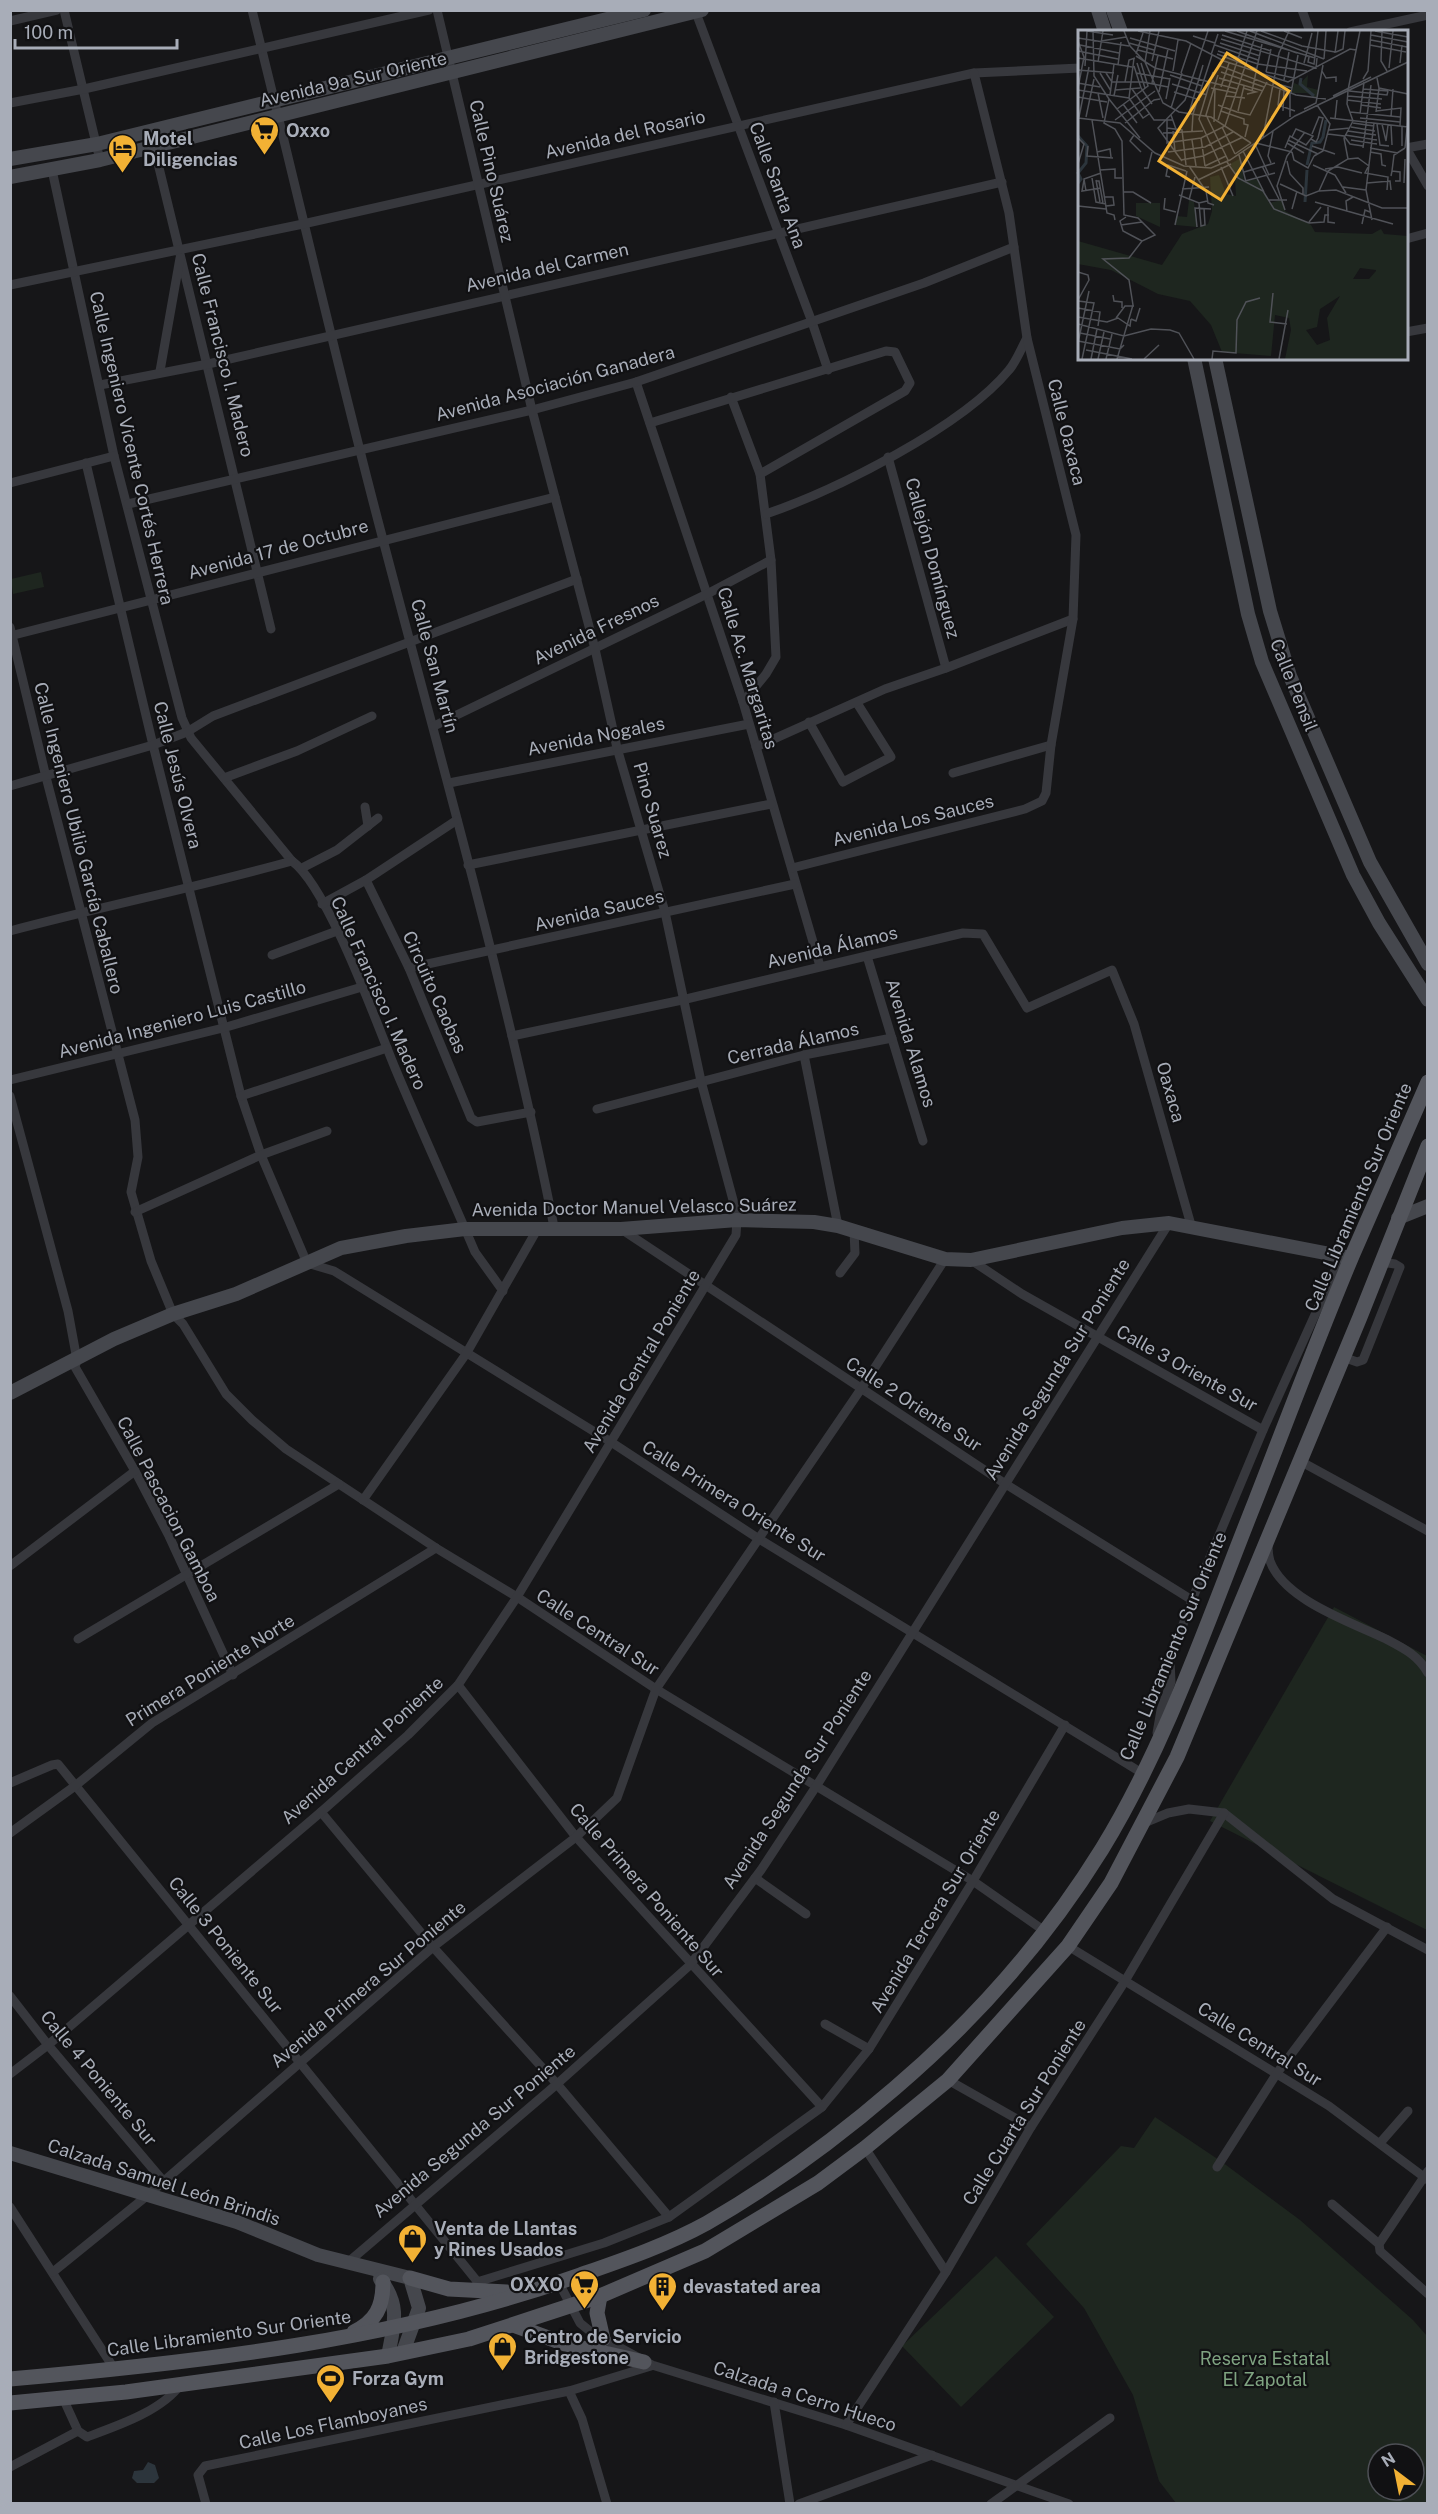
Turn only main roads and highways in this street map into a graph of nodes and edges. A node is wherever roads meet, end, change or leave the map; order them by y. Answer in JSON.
{"nodes":[{"id":1,"x":644,"y":10,"type":"edge"},
{"id":2,"x":1098,"y":10,"type":"edge"},
{"id":3,"x":698,"y":11,"type":"edge"},
{"id":4,"x":1116,"y":11,"type":"edge"},
{"id":5,"x":1104,"y":30,"type":"edge"},
{"id":6,"x":1121,"y":30,"type":"edge"},
{"id":7,"x":275,"y":108,"type":"junction"},
{"id":8,"x":10,"y":159,"type":"edge"},
{"id":9,"x":10,"y":177,"type":"edge"},
{"id":10,"x":1194,"y":360,"type":"edge"},
{"id":11,"x":1215,"y":360,"type":"edge"},
{"id":12,"x":1428,"y":964,"type":"edge"},
{"id":13,"x":1428,"y":1000,"type":"edge"},
{"id":14,"x":1428,"y":1082,"type":"edge"},
{"id":15,"x":1428,"y":1146,"type":"edge"},
{"id":16,"x":1426,"y":1211,"type":"edge"},
{"id":17,"x":1398,"y":1218,"type":"junction"},
{"id":18,"x":1346,"y":1257,"type":"junction"},
{"id":19,"x":10,"y":1393,"type":"edge"},
{"id":20,"x":10,"y":2153,"type":"edge"},
{"id":21,"x":374,"y":2270,"type":"junction"},
{"id":22,"x":410,"y":2278,"type":"junction"},
{"id":23,"x":383,"y":2282,"type":"junction"},
{"id":24,"x":534,"y":2291,"type":"junction"},
{"id":25,"x":600,"y":2296,"type":"junction"},
{"id":26,"x":416,"y":2321,"type":"junction"},
{"id":27,"x":513,"y":2325,"type":"junction"},
{"id":28,"x":394,"y":2326,"type":"junction"},
{"id":29,"x":603,"y":2339,"type":"road end"},
{"id":30,"x":339,"y":2340,"type":"junction"},
{"id":31,"x":403,"y":2352,"type":"junction"},
{"id":32,"x":388,"y":2356,"type":"junction"},
{"id":33,"x":648,"y":2363,"type":"road end"},
{"id":34,"x":10,"y":2379,"type":"edge"},
{"id":35,"x":10,"y":2403,"type":"edge"}],
"edges":[{"from":1,"to":7,"type":"main road","name":"Avenida 9a Sur Oriente"},
{"from":2,"to":5,"type":"main road"},
{"from":3,"to":7,"type":"main road","name":"Avenida 9a Sur Oriente"},
{"from":4,"to":6,"type":"main road"},
{"from":7,"to":8,"type":"main road","name":"Avenida 9a Sur Oriente"},
{"from":7,"to":9,"type":"main road","name":"Avenida 9a Sur Oriente"},
{"from":10,"to":13,"type":"main road","name":"Calle Pensil"},
{"from":11,"to":12,"type":"main road","name":"Calle Pensil"},
{"from":14,"to":18,"type":"main road","name":"Calle Libramiento Sur Oriente"},
{"from":15,"to":17,"type":"main road"},
{"from":16,"to":17,"type":"main road"},
{"from":17,"to":25,"type":"main road"},
{"from":18,"to":19,"type":"main road","name":"Avenida Doctor Manuel Velasco Suárez"},
{"from":18,"to":24,"type":"main road","name":"Calle Libramiento Sur Oriente"},
{"from":20,"to":21,"type":"main road","name":"Calzada Samuel León Brindis"},
{"from":21,"to":22,"type":"main road","name":"Calzada Samuel León Brindis"},
{"from":21,"to":23,"type":"main road"},
{"from":22,"to":24,"type":"main road"},
{"from":22,"to":26,"type":"main road"},
{"from":23,"to":28,"type":"main road"},
{"from":23,"to":30,"type":"main road"},
{"from":24,"to":26,"type":"main road","name":"Calle Libramiento Sur Oriente"},
{"from":25,"to":27,"type":"main road"},
{"from":25,"to":29,"type":"main road"},
{"from":26,"to":28,"type":"main road","name":"Calle Libramiento Sur Oriente"},
{"from":26,"to":31,"type":"main road"},
{"from":27,"to":31,"type":"main road"},
{"from":27,"to":33,"type":"main road"},
{"from":28,"to":30,"type":"main road","name":"Calle Libramiento Sur Oriente"},
{"from":28,"to":32,"type":"main road"},
{"from":30,"to":34,"type":"main road","name":"Calle Libramiento Sur Oriente"},
{"from":31,"to":32,"type":"main road"},
{"from":32,"to":35,"type":"main road"}]}
